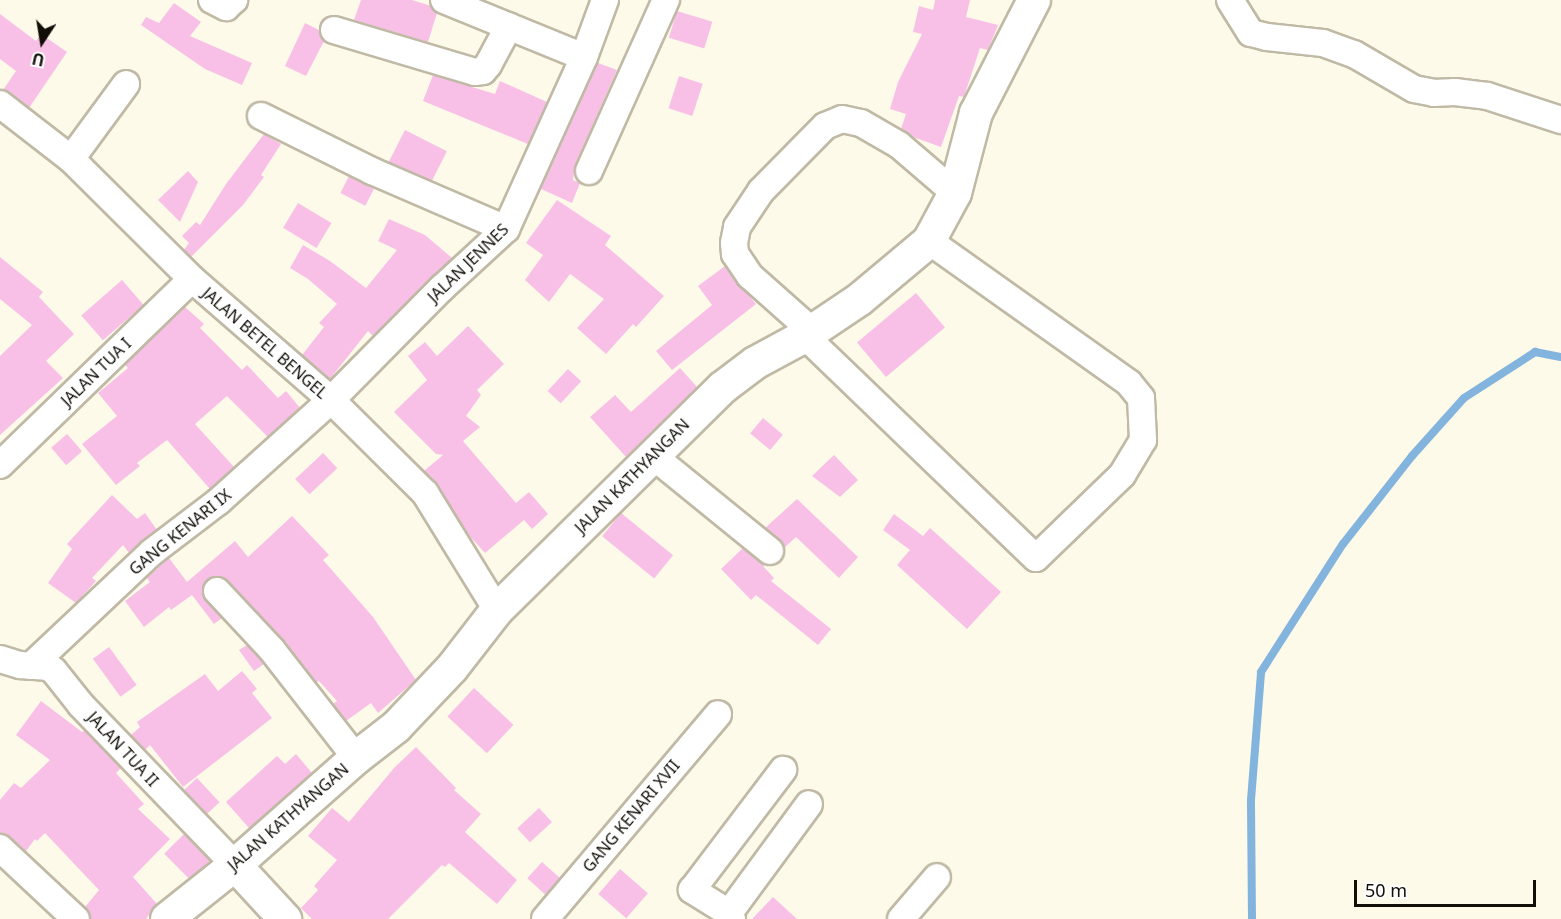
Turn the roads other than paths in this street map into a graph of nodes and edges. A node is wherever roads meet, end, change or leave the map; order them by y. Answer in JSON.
{"nodes":[{"id":1,"x":212,"y":0,"type":"edge"},
{"id":2,"x":234,"y":0,"type":"edge"},
{"id":3,"x":444,"y":0,"type":"edge"},
{"id":4,"x":605,"y":0,"type":"edge"},
{"id":5,"x":666,"y":0,"type":"edge"},
{"id":6,"x":1034,"y":0,"type":"edge"},
{"id":7,"x":1230,"y":0,"type":"edge"},
{"id":8,"x":509,"y":26,"type":"junction"},
{"id":9,"x":334,"y":30,"type":"dead end"},
{"id":10,"x":584,"y":57,"type":"junction"},
{"id":11,"x":126,"y":84,"type":"dead end"},
{"id":12,"x":0,"y":104,"type":"edge"},
{"id":13,"x":261,"y":116,"type":"dead end"},
{"id":14,"x":1561,"y":120,"type":"edge"},
{"id":15,"x":71,"y":159,"type":"junction"},
{"id":16,"x":589,"y":171,"type":"dead end"},
{"id":17,"x":955,"y":193,"type":"junction"},
{"id":18,"x":507,"y":229,"type":"junction"},
{"id":19,"x":929,"y":241,"type":"junction"},
{"id":20,"x":192,"y":279,"type":"junction"},
{"id":21,"x":808,"y":334,"type":"junction"},
{"id":22,"x":331,"y":400,"type":"junction"},
{"id":23,"x":652,"y":455,"type":"junction"},
{"id":24,"x":0,"y":465,"type":"edge"},
{"id":25,"x":770,"y":551,"type":"dead end"},
{"id":26,"x":217,"y":591,"type":"dead end"},
{"id":27,"x":497,"y":610,"type":"junction"},
{"id":28,"x":0,"y":659,"type":"edge"},
{"id":29,"x":31,"y":666,"type":"junction"},
{"id":30,"x":718,"y":714,"type":"dead end"},
{"id":31,"x":356,"y":758,"type":"junction"},
{"id":32,"x":783,"y":770,"type":"dead end"},
{"id":33,"x":809,"y":804,"type":"dead end"},
{"id":34,"x":0,"y":848,"type":"edge"},
{"id":35,"x":235,"y":865,"type":"junction"},
{"id":36,"x":937,"y":877,"type":"dead end"},
{"id":37,"x":730,"y":916,"type":"edge"},
{"id":38,"x":76,"y":919,"type":"edge"},
{"id":39,"x":167,"y":919,"type":"edge"},
{"id":40,"x":285,"y":919,"type":"edge"},
{"id":41,"x":545,"y":919,"type":"edge"},
{"id":42,"x":901,"y":919,"type":"edge"}],
"edges":[{"from":1,"to":2,"type":"street"},
{"from":3,"to":8,"type":"street"},
{"from":4,"to":10,"type":"street","name":"JALAN JENNES"},
{"from":5,"to":16,"type":"street"},
{"from":6,"to":17,"type":"street","name":"JALAN KATHYANGAN"},
{"from":7,"to":14,"type":"street"},
{"from":8,"to":9,"type":"street"},
{"from":8,"to":10,"type":"street"},
{"from":10,"to":18,"type":"street","name":"JALAN JENNES"},
{"from":11,"to":15,"type":"street"},
{"from":12,"to":15,"type":"street","name":"JALAN BETEL BENGEL"},
{"from":13,"to":18,"type":"street"},
{"from":15,"to":20,"type":"street","name":"JALAN BETEL BENGEL"},
{"from":17,"to":19,"type":"street","name":"JALAN KATHYANGAN"},
{"from":17,"to":21,"type":"street"},
{"from":18,"to":22,"type":"street","name":"JALAN JENNES"},
{"from":19,"to":21,"type":"street","name":"JALAN KATHYANGAN"},
{"from":19,"to":21,"type":"street"},
{"from":20,"to":22,"type":"street","name":"JALAN BETEL BENGEL"},
{"from":20,"to":24,"type":"street","name":"JALAN TUA I"},
{"from":21,"to":23,"type":"street","name":"JALAN KATHYANGAN"},
{"from":22,"to":27,"type":"street","name":"JALAN BETEL BENGEL"},
{"from":22,"to":29,"type":"street","name":"GANG KENARI IX"},
{"from":23,"to":25,"type":"street"},
{"from":23,"to":27,"type":"street","name":"JALAN KATHYANGAN"},
{"from":26,"to":31,"type":"street"},
{"from":27,"to":31,"type":"street","name":"JALAN KATHYANGAN"},
{"from":28,"to":29,"type":"street","name":"JALAN TUA II"},
{"from":29,"to":35,"type":"street","name":"JALAN TUA II"},
{"from":30,"to":41,"type":"street","name":"GANG KENARI XVII"},
{"from":31,"to":35,"type":"street","name":"JALAN KATHYANGAN"},
{"from":32,"to":37,"type":"street"},
{"from":33,"to":37,"type":"street"},
{"from":34,"to":38,"type":"street"},
{"from":35,"to":39,"type":"street","name":"JALAN KATHYANGAN"},
{"from":35,"to":40,"type":"street"},
{"from":36,"to":42,"type":"street"}]}
